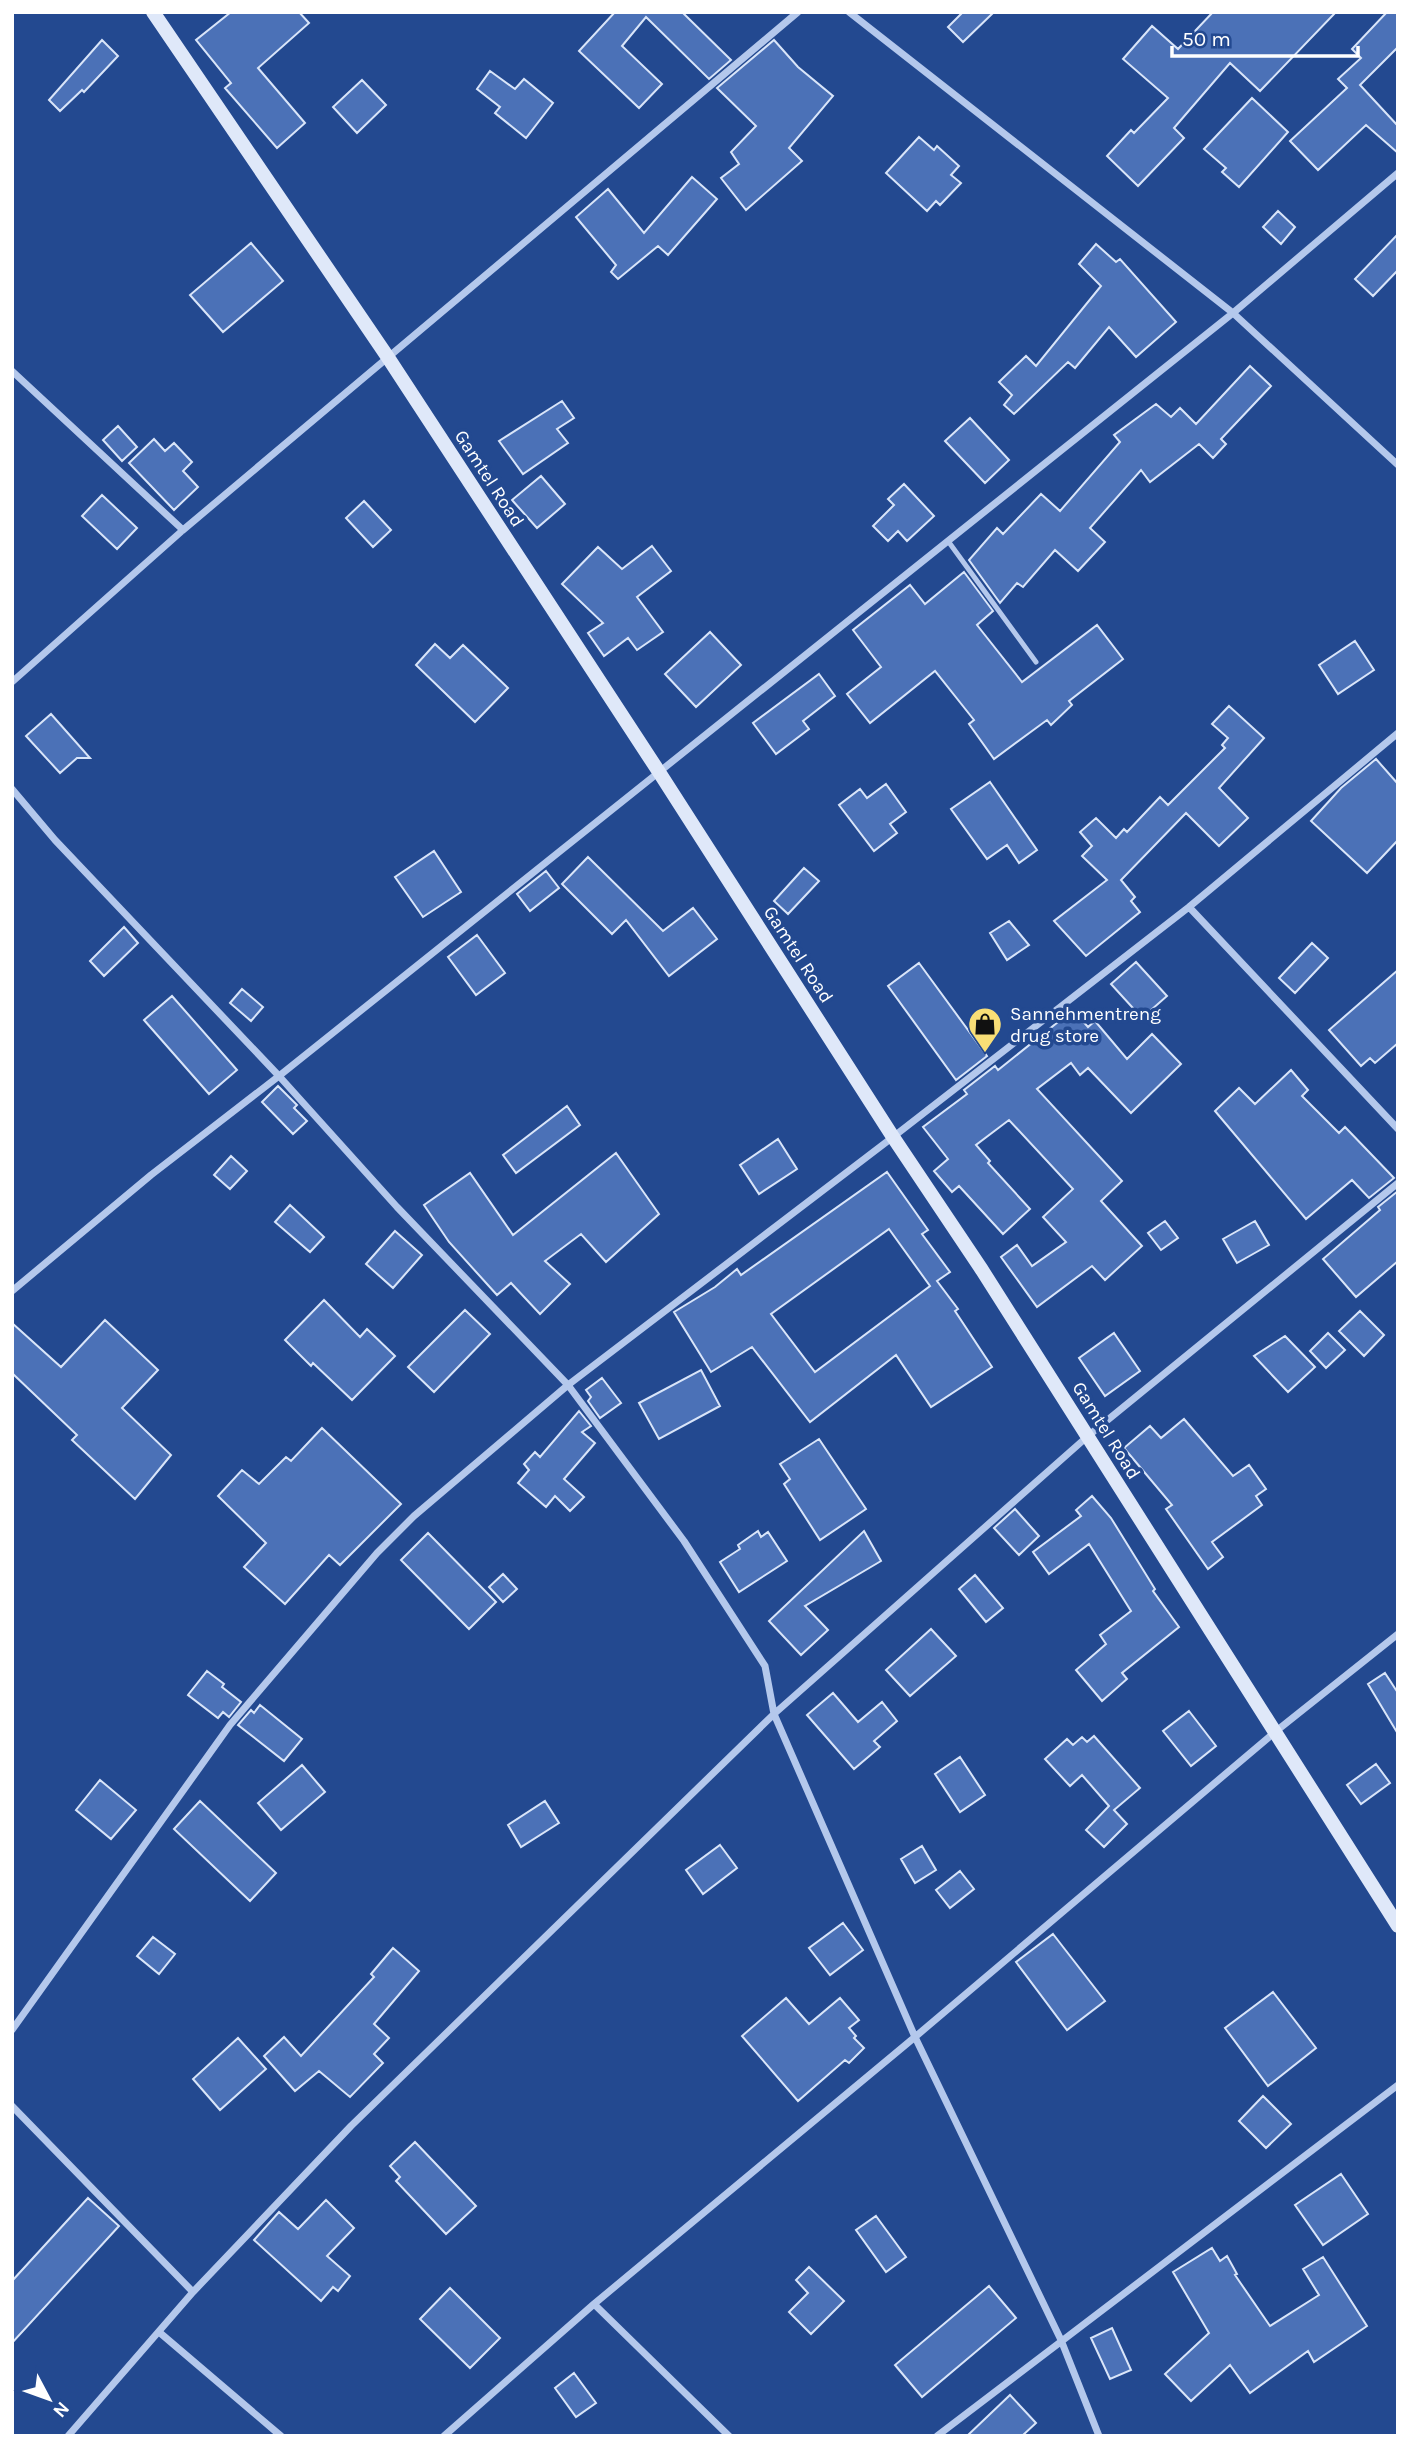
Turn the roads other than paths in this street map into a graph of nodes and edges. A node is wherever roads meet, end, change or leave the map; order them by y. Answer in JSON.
{"nodes":[{"id":1,"x":153,"y":12,"type":"edge"},
{"id":2,"x":798,"y":12,"type":"edge"},
{"id":3,"x":849,"y":12,"type":"edge"},
{"id":4,"x":1398,"y":173,"type":"edge"},
{"id":5,"x":1233,"y":313,"type":"junction"},
{"id":6,"x":387,"y":356,"type":"junction"},
{"id":7,"x":12,"y":370,"type":"edge"},
{"id":8,"x":1398,"y":465,"type":"edge"},
{"id":9,"x":183,"y":530,"type":"junction"},
{"id":10,"x":948,"y":541,"type":"junction"},
{"id":11,"x":1036,"y":662,"type":"dead end"},
{"id":12,"x":12,"y":682,"type":"edge"},
{"id":13,"x":1398,"y":733,"type":"edge"},
{"id":14,"x":659,"y":772,"type":"junction"},
{"id":15,"x":12,"y":789,"type":"edge"},
{"id":16,"x":1189,"y":907,"type":"junction"},
{"id":17,"x":279,"y":1076,"type":"junction"},
{"id":18,"x":1398,"y":1129,"type":"edge"},
{"id":19,"x":893,"y":1138,"type":"junction"},
{"id":20,"x":1398,"y":1183,"type":"edge"},
{"id":21,"x":12,"y":1291,"type":"edge"},
{"id":22,"x":568,"y":1385,"type":"junction"},
{"id":23,"x":1088,"y":1436,"type":"junction"},
{"id":24,"x":1398,"y":1633,"type":"edge"},
{"id":25,"x":774,"y":1714,"type":"junction"},
{"id":26,"x":1276,"y":1732,"type":"junction"},
{"id":27,"x":1398,"y":1926,"type":"edge"},
{"id":28,"x":12,"y":2030,"type":"edge"},
{"id":29,"x":915,"y":2037,"type":"junction"},
{"id":30,"x":1398,"y":2085,"type":"edge"},
{"id":31,"x":12,"y":2106,"type":"edge"},
{"id":32,"x":193,"y":2292,"type":"junction"},
{"id":33,"x":594,"y":2304,"type":"junction"},
{"id":34,"x":159,"y":2332,"type":"junction"},
{"id":35,"x":1061,"y":2340,"type":"junction"},
{"id":36,"x":68,"y":2436,"type":"edge"},
{"id":37,"x":281,"y":2436,"type":"edge"},
{"id":38,"x":444,"y":2436,"type":"edge"},
{"id":39,"x":729,"y":2436,"type":"edge"},
{"id":40,"x":937,"y":2436,"type":"edge"},
{"id":41,"x":1099,"y":2436,"type":"edge"}],
"edges":[{"from":1,"to":6,"type":"street","name":"Gamtel Road"},
{"from":2,"to":6,"type":"street"},
{"from":3,"to":5,"type":"street"},
{"from":4,"to":5,"type":"street"},
{"from":5,"to":8,"type":"street"},
{"from":5,"to":10,"type":"street"},
{"from":6,"to":9,"type":"street"},
{"from":6,"to":14,"type":"street","name":"Gamtel Road"},
{"from":7,"to":9,"type":"street"},
{"from":9,"to":12,"type":"street"},
{"from":10,"to":11,"type":"lane"},
{"from":10,"to":14,"type":"street"},
{"from":13,"to":16,"type":"street"},
{"from":14,"to":17,"type":"street"},
{"from":14,"to":19,"type":"street","name":"Gamtel Road"},
{"from":15,"to":17,"type":"street"},
{"from":16,"to":18,"type":"street"},
{"from":16,"to":19,"type":"street"},
{"from":17,"to":21,"type":"street"},
{"from":17,"to":22,"type":"street"},
{"from":19,"to":22,"type":"street"},
{"from":19,"to":23,"type":"street","name":"Gamtel Road"},
{"from":20,"to":23,"type":"street"},
{"from":22,"to":25,"type":"street"},
{"from":22,"to":28,"type":"street"},
{"from":23,"to":25,"type":"street"},
{"from":23,"to":26,"type":"street","name":"Gamtel Road"},
{"from":24,"to":26,"type":"street"},
{"from":25,"to":29,"type":"street"},
{"from":25,"to":32,"type":"street"},
{"from":26,"to":27,"type":"street","name":"Gamtel Road"},
{"from":26,"to":29,"type":"street"},
{"from":29,"to":33,"type":"street"},
{"from":29,"to":35,"type":"street"},
{"from":30,"to":35,"type":"street"},
{"from":31,"to":32,"type":"street"},
{"from":32,"to":34,"type":"street"},
{"from":33,"to":38,"type":"street"},
{"from":33,"to":39,"type":"street"},
{"from":34,"to":36,"type":"street"},
{"from":34,"to":37,"type":"street"},
{"from":35,"to":40,"type":"street"},
{"from":35,"to":41,"type":"street"}]}
